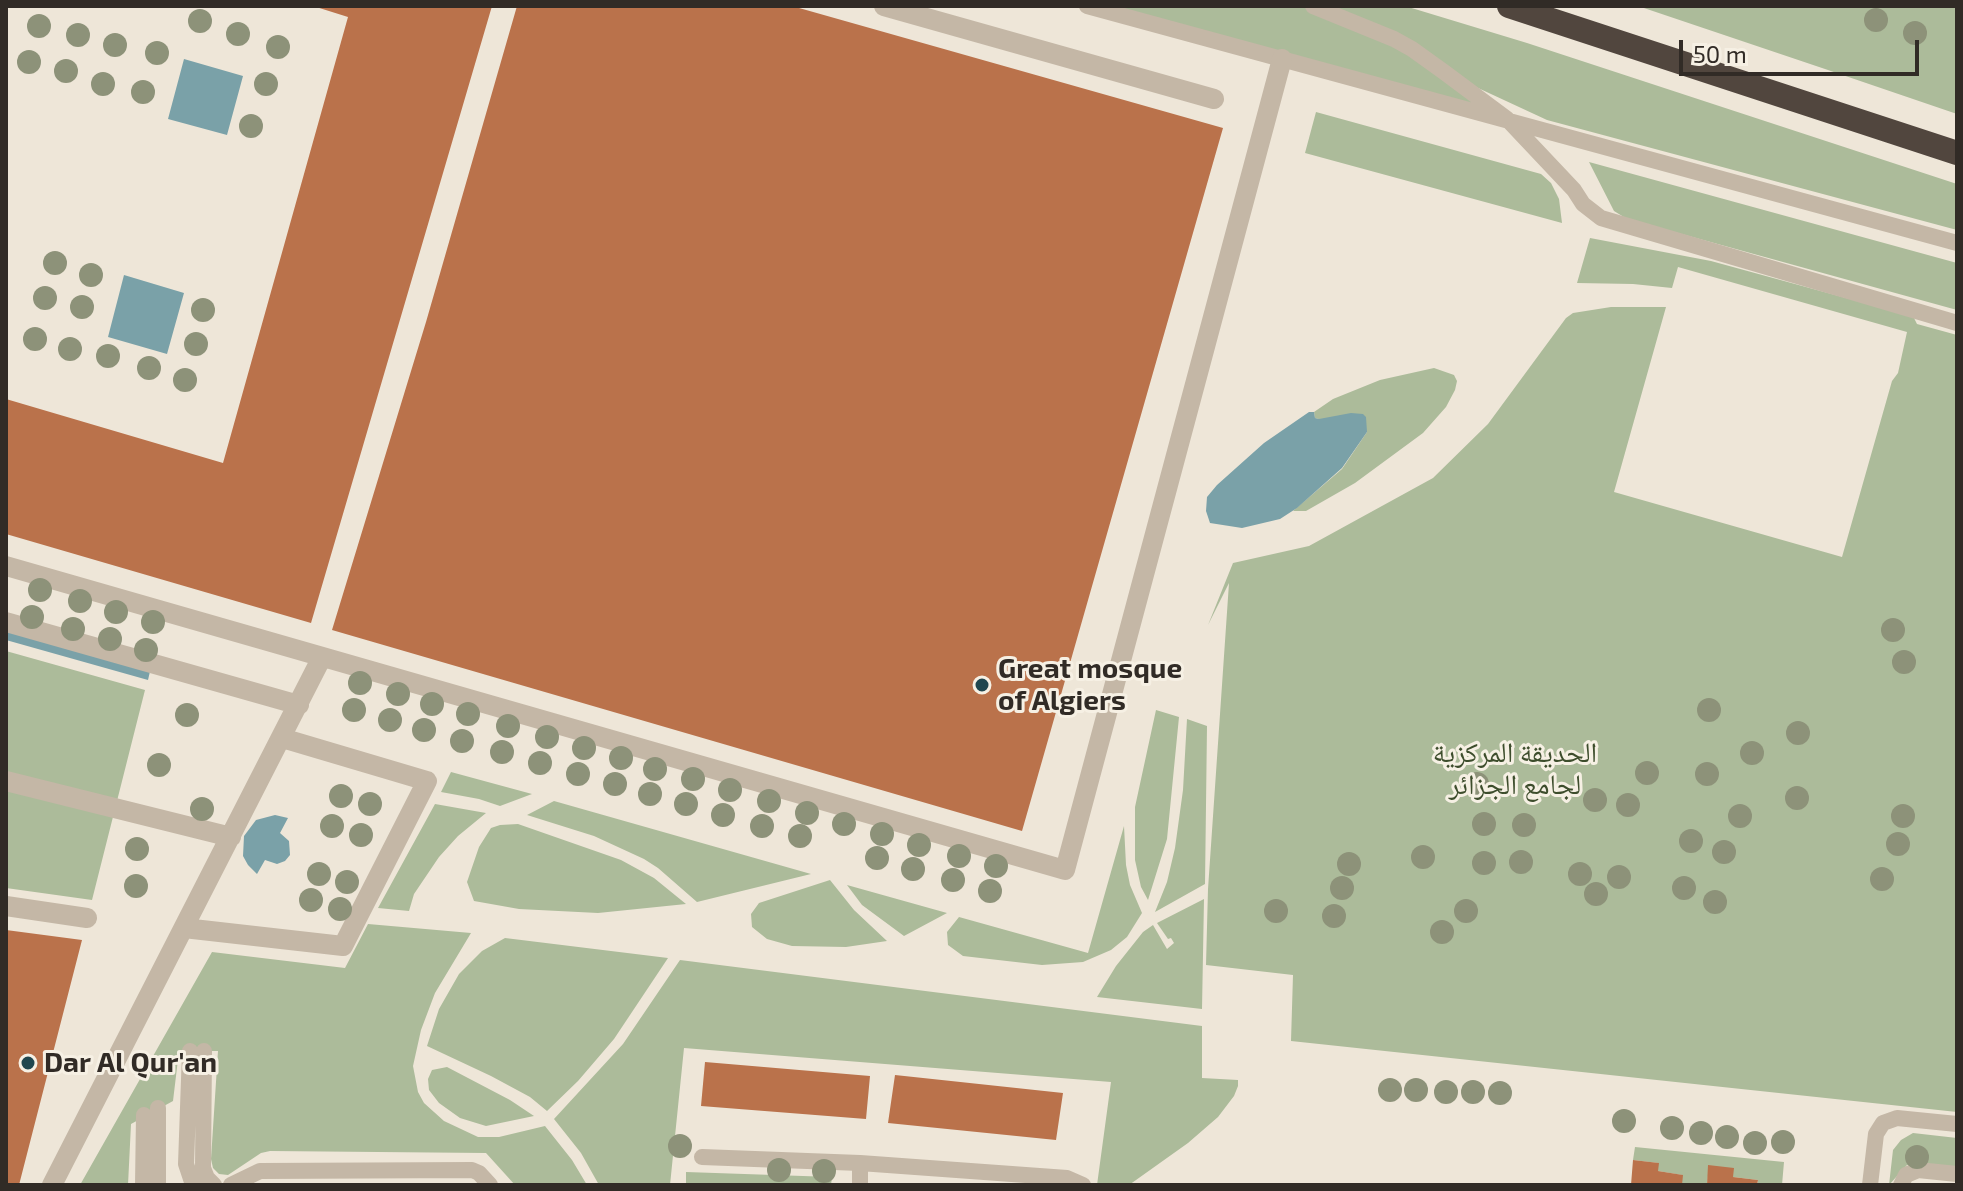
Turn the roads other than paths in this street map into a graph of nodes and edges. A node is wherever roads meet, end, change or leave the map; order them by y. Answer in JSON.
{"nodes":[{"id":1,"x":884,"y":6,"type":"edge"},
{"id":2,"x":1087,"y":6,"type":"edge"},
{"id":3,"x":1313,"y":6,"type":"edge"},
{"id":4,"x":1509,"y":6,"type":"edge"},
{"id":5,"x":1282,"y":59,"type":"junction"},
{"id":6,"x":1214,"y":99,"type":"dead end"},
{"id":7,"x":1507,"y":119,"type":"junction"},
{"id":8,"x":1957,"y":153,"type":"edge"},
{"id":9,"x":1574,"y":190,"type":"junction"},
{"id":10,"x":1577,"y":215,"type":"dead end"},
{"id":11,"x":1957,"y":243,"type":"edge"},
{"id":12,"x":1957,"y":323,"type":"edge"},
{"id":13,"x":6,"y":566,"type":"edge"},
{"id":14,"x":6,"y":622,"type":"edge"},
{"id":15,"x":322,"y":657,"type":"junction"},
{"id":16,"x":299,"y":705,"type":"junction"},
{"id":17,"x":282,"y":738,"type":"junction"},
{"id":18,"x":6,"y":781,"type":"edge"},
{"id":19,"x":231,"y":837,"type":"junction"},
{"id":20,"x":6,"y":906,"type":"edge"},
{"id":21,"x":87,"y":918,"type":"dead end"},
{"id":22,"x":184,"y":928,"type":"junction"},
{"id":23,"x":1957,"y":1124,"type":"edge"},
{"id":24,"x":702,"y":1157,"type":"dead end"},
{"id":25,"x":860,"y":1163,"type":"junction"},
{"id":26,"x":1957,"y":1174,"type":"edge"},
{"id":27,"x":347,"y":1182,"type":"edge"},
{"id":28,"x":385,"y":1182,"type":"edge"},
{"id":29,"x":424,"y":1182,"type":"edge"},
{"id":30,"x":461,"y":1182,"type":"edge"},
{"id":31,"x":488,"y":1183,"type":"edge"},
{"id":32,"x":52,"y":1185,"type":"edge"},
{"id":33,"x":143,"y":1185,"type":"edge"},
{"id":34,"x":158,"y":1185,"type":"edge"},
{"id":35,"x":193,"y":1185,"type":"edge"},
{"id":36,"x":214,"y":1185,"type":"edge"},
{"id":37,"x":231,"y":1185,"type":"edge"},
{"id":38,"x":243,"y":1185,"type":"edge"},
{"id":39,"x":860,"y":1185,"type":"edge"},
{"id":40,"x":1083,"y":1185,"type":"edge"},
{"id":41,"x":1870,"y":1185,"type":"edge"},
{"id":42,"x":1901,"y":1185,"type":"edge"}],
"edges":[{"from":1,"to":6,"type":"street"},
{"from":2,"to":5,"type":"lane"},
{"from":3,"to":7,"type":"lane"},
{"from":4,"to":8,"type":"highway"},
{"from":5,"to":7,"type":"lane"},
{"from":5,"to":15,"type":"street"},
{"from":7,"to":9,"type":"lane"},
{"from":7,"to":11,"type":"lane"},
{"from":9,"to":10,"type":"lane"},
{"from":9,"to":12,"type":"lane"},
{"from":13,"to":15,"type":"street"},
{"from":14,"to":16,"type":"street"},
{"from":15,"to":16,"type":"street"},
{"from":16,"to":17,"type":"street"},
{"from":17,"to":19,"type":"street"},
{"from":17,"to":22,"type":"street"},
{"from":18,"to":19,"type":"street"},
{"from":19,"to":22,"type":"street"},
{"from":20,"to":21,"type":"street"},
{"from":22,"to":32,"type":"street"},
{"from":23,"to":41,"type":"lane"},
{"from":24,"to":25,"type":"lane"},
{"from":25,"to":39,"type":"lane"},
{"from":25,"to":40,"type":"lane"},
{"from":26,"to":42,"type":"lane"},
{"from":27,"to":28,"type":"lane"},
{"from":27,"to":38,"type":"lane"},
{"from":28,"to":29,"type":"lane"},
{"from":29,"to":30,"type":"lane"},
{"from":30,"to":31,"type":"lane"},
{"from":31,"to":37,"type":"lane"},
{"from":33,"to":34,"type":"lane"},
{"from":35,"to":36,"type":"lane"}]}
